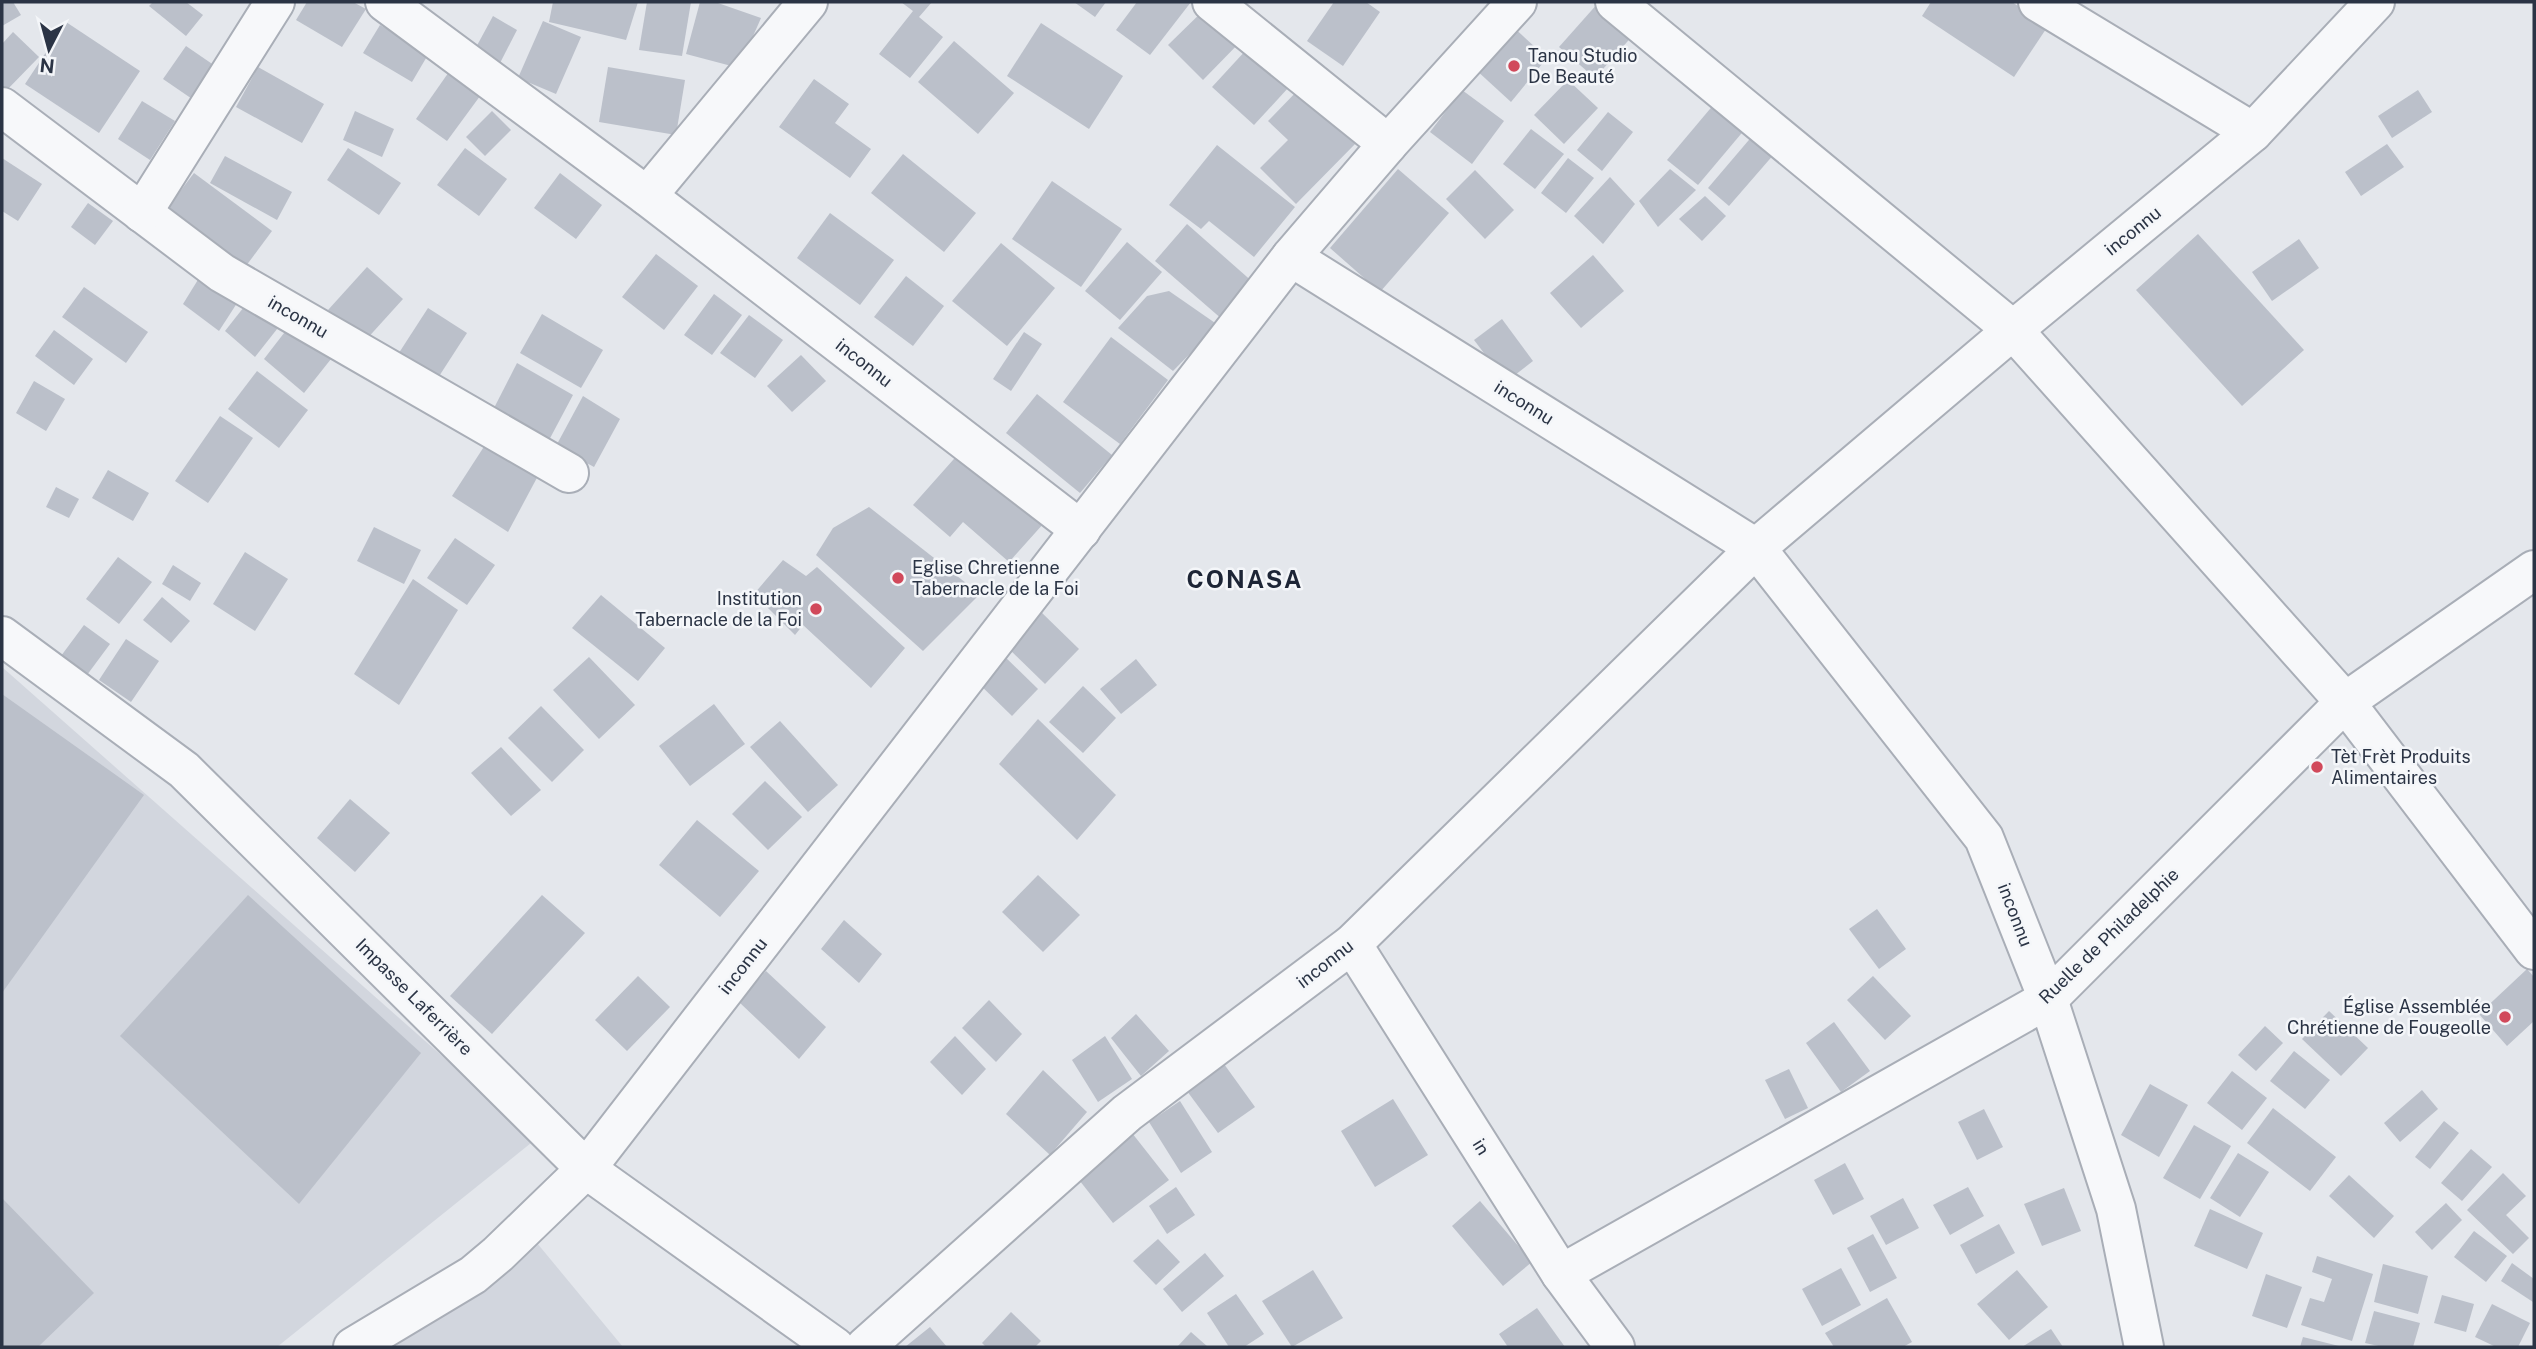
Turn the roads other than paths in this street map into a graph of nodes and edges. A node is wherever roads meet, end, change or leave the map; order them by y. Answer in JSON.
{"nodes":[{"id":1,"x":275,"y":2,"type":"edge"},
{"id":2,"x":385,"y":2,"type":"edge"},
{"id":3,"x":808,"y":2,"type":"edge"},
{"id":4,"x":1212,"y":2,"type":"edge"},
{"id":5,"x":1517,"y":2,"type":"edge"},
{"id":6,"x":1615,"y":2,"type":"edge"},
{"id":7,"x":2038,"y":2,"type":"edge"},
{"id":8,"x":2375,"y":2,"type":"edge"},
{"id":9,"x":2,"y":107,"type":"edge"},
{"id":10,"x":2253,"y":132,"type":"junction"},
{"id":11,"x":1388,"y":144,"type":"junction"},
{"id":12,"x":647,"y":196,"type":"junction"},
{"id":13,"x":142,"y":213,"type":"junction"},
{"id":14,"x":1291,"y":257,"type":"junction"},
{"id":15,"x":2013,"y":330,"type":"junction"},
{"id":16,"x":569,"y":472,"type":"dead end"},
{"id":17,"x":1081,"y":530,"type":"junction"},
{"id":18,"x":1756,"y":548,"type":"junction"},
{"id":19,"x":2534,"y":570,"type":"edge"},
{"id":20,"x":2,"y":636,"type":"edge"},
{"id":21,"x":2345,"y":702,"type":"junction"},
{"id":22,"x":1352,"y":944,"type":"junction"},
{"id":23,"x":2534,"y":950,"type":"edge"},
{"id":24,"x":2048,"y":999,"type":"junction"},
{"id":25,"x":586,"y":1169,"type":"junction"},
{"id":26,"x":1561,"y":1274,"type":"junction"},
{"id":27,"x":353,"y":1347,"type":"edge"},
{"id":28,"x":835,"y":1347,"type":"edge"},
{"id":29,"x":864,"y":1347,"type":"edge"},
{"id":30,"x":1615,"y":1347,"type":"edge"},
{"id":31,"x":2144,"y":1347,"type":"edge"}],
"edges":[{"from":1,"to":13,"type":"street"},
{"from":2,"to":12,"type":"street","name":"inconnu"},
{"from":3,"to":12,"type":"street"},
{"from":4,"to":11,"type":"street"},
{"from":5,"to":11,"type":"street","name":"inconnu"},
{"from":6,"to":15,"type":"street"},
{"from":7,"to":10,"type":"street"},
{"from":8,"to":10,"type":"street","name":"inconnu"},
{"from":9,"to":13,"type":"street","name":"inconnu"},
{"from":10,"to":15,"type":"street","name":"inconnu"},
{"from":11,"to":14,"type":"street","name":"inconnu"},
{"from":12,"to":17,"type":"street","name":"inconnu"},
{"from":13,"to":16,"type":"street","name":"inconnu"},
{"from":14,"to":17,"type":"street","name":"inconnu"},
{"from":14,"to":18,"type":"street","name":"inconnu"},
{"from":15,"to":18,"type":"street","name":"inconnu"},
{"from":15,"to":21,"type":"street"},
{"from":17,"to":25,"type":"street","name":"inconnu"},
{"from":18,"to":22,"type":"street","name":"inconnu"},
{"from":18,"to":24,"type":"street","name":"inconnu"},
{"from":19,"to":21,"type":"street","name":"Ruelle de Philadelphie"},
{"from":20,"to":25,"type":"street","name":"Impasse Laferrière"},
{"from":21,"to":23,"type":"street"},
{"from":21,"to":24,"type":"street","name":"Ruelle de Philadelphie"},
{"from":22,"to":26,"type":"street","name":"in"},
{"from":22,"to":29,"type":"street","name":"inconnu"},
{"from":24,"to":26,"type":"street","name":"Ruelle de Philadelphie"},
{"from":24,"to":31,"type":"street","name":"inconnu"},
{"from":25,"to":27,"type":"street","name":"inconnu"},
{"from":25,"to":28,"type":"street","name":"Impasse Laferrière"},
{"from":26,"to":30,"type":"street","name":"in"}]}
